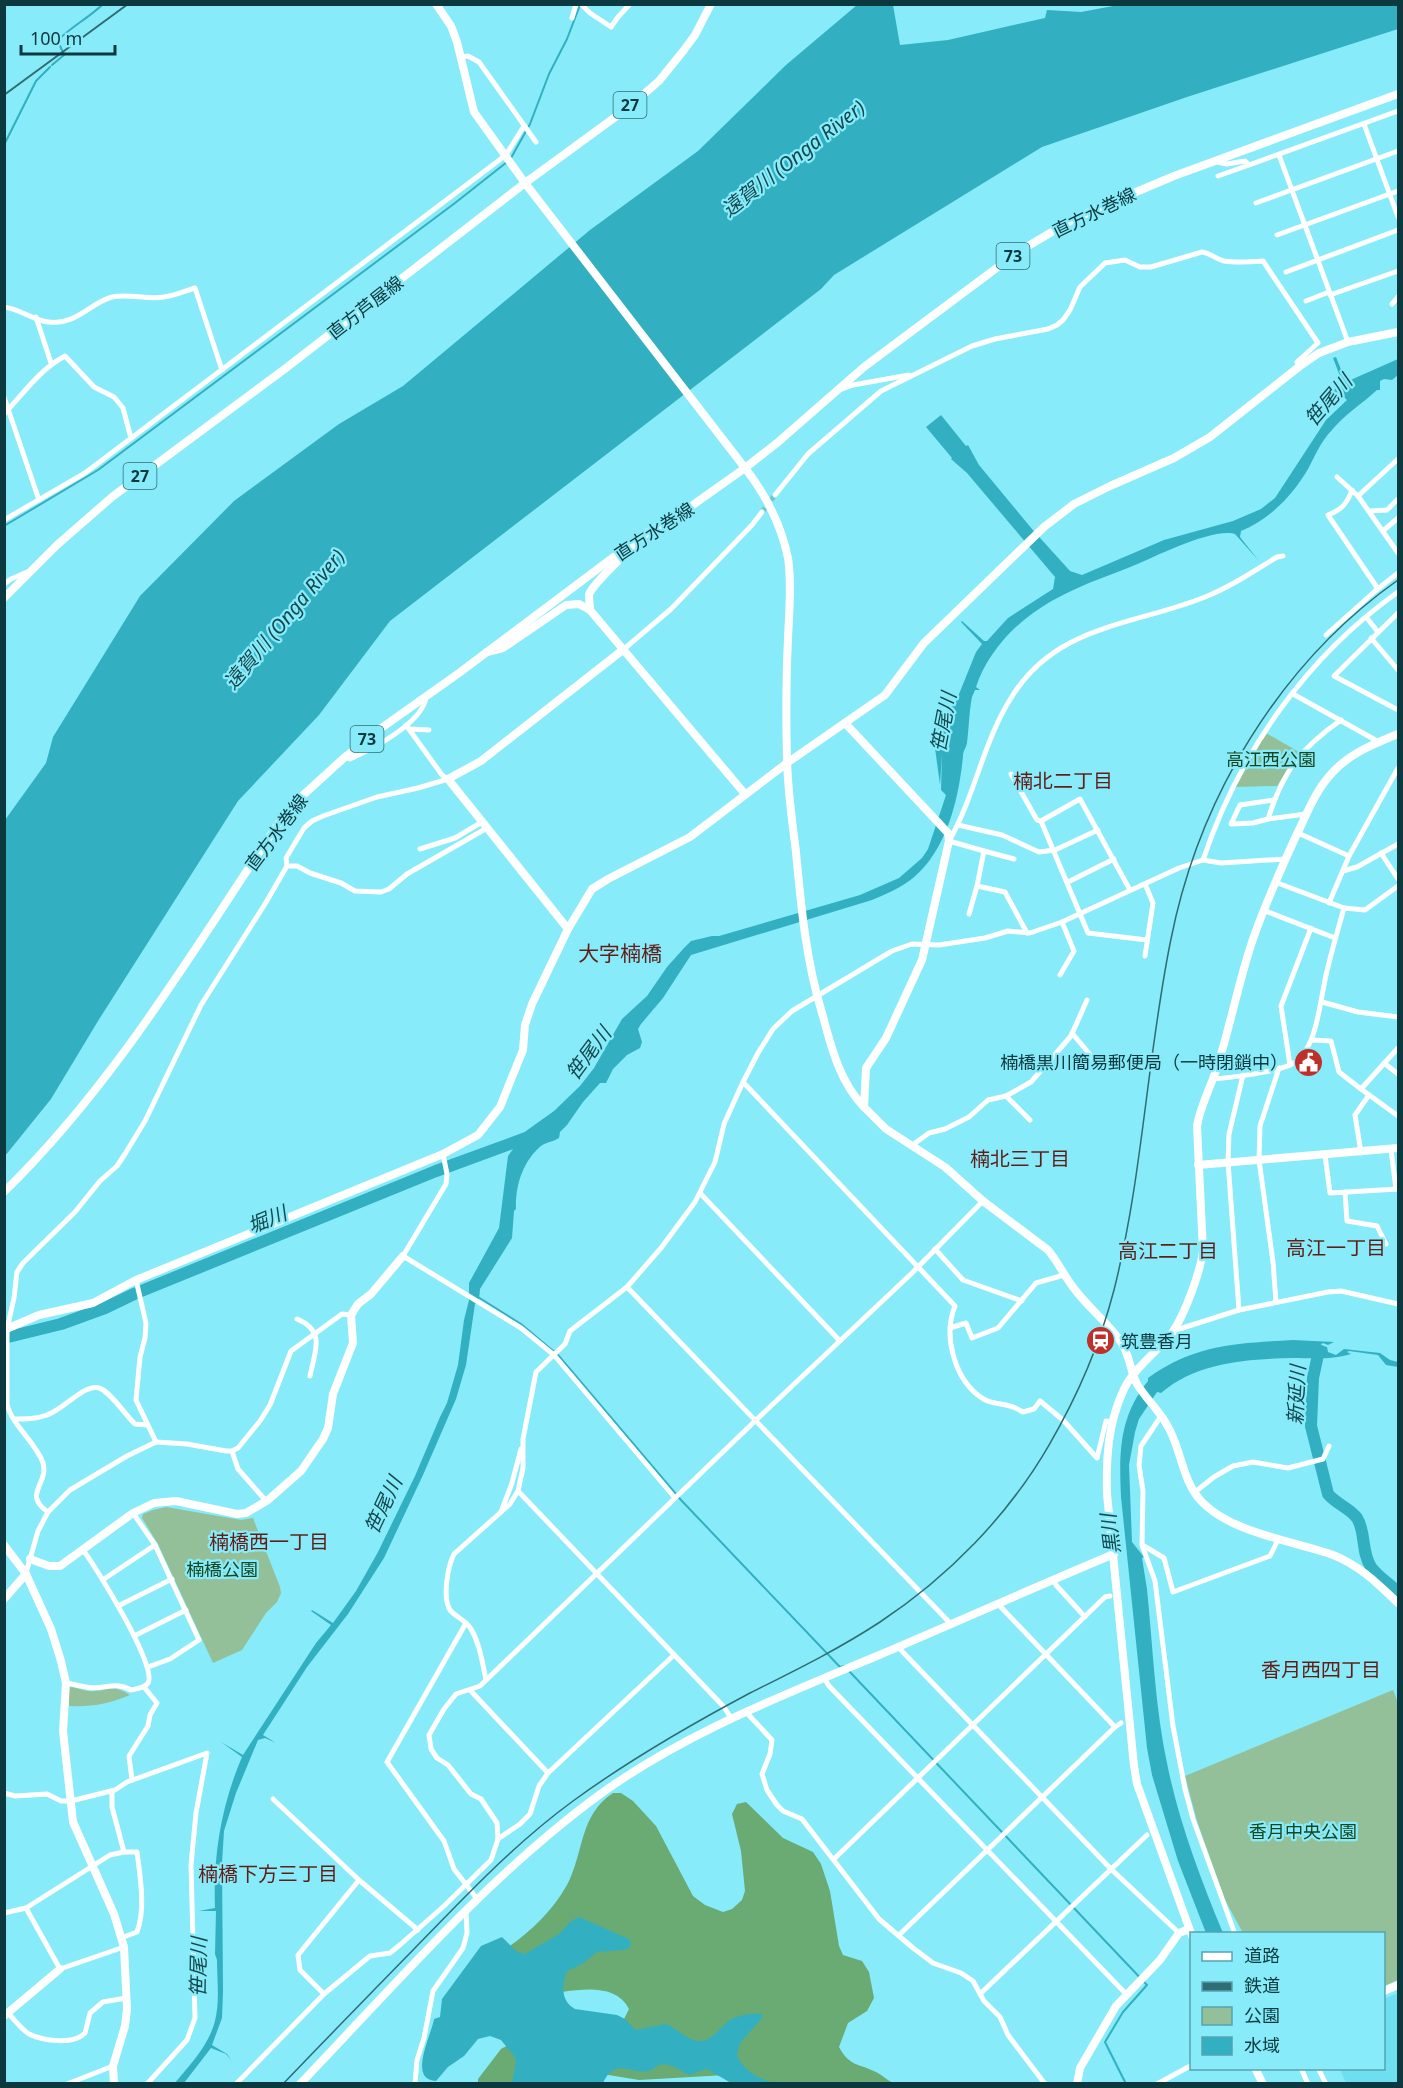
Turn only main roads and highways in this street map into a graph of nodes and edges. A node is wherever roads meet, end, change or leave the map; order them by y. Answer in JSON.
{"nodes":[{"id":1,"x":711,"y":4,"type":"edge"},
{"id":2,"x":1398,"y":94,"type":"edge"},
{"id":3,"x":527,"y":186,"type":"junction"},
{"id":4,"x":743,"y":466,"type":"junction"},
{"id":5,"x":4,"y":598,"type":"edge"},
{"id":6,"x":4,"y":1192,"type":"edge"}],
"edges":[{"from":1,"to":3,"type":"main road","name":"直方芦屋線","number":"27"},
{"from":2,"to":4,"type":"main road","name":"直方水巻線","number":"73"},
{"from":3,"to":4,"type":"main road"},
{"from":3,"to":5,"type":"main road","name":"直方芦屋線","number":"27"},
{"from":4,"to":6,"type":"main road","name":"直方水巻線","number":"73"}]}
